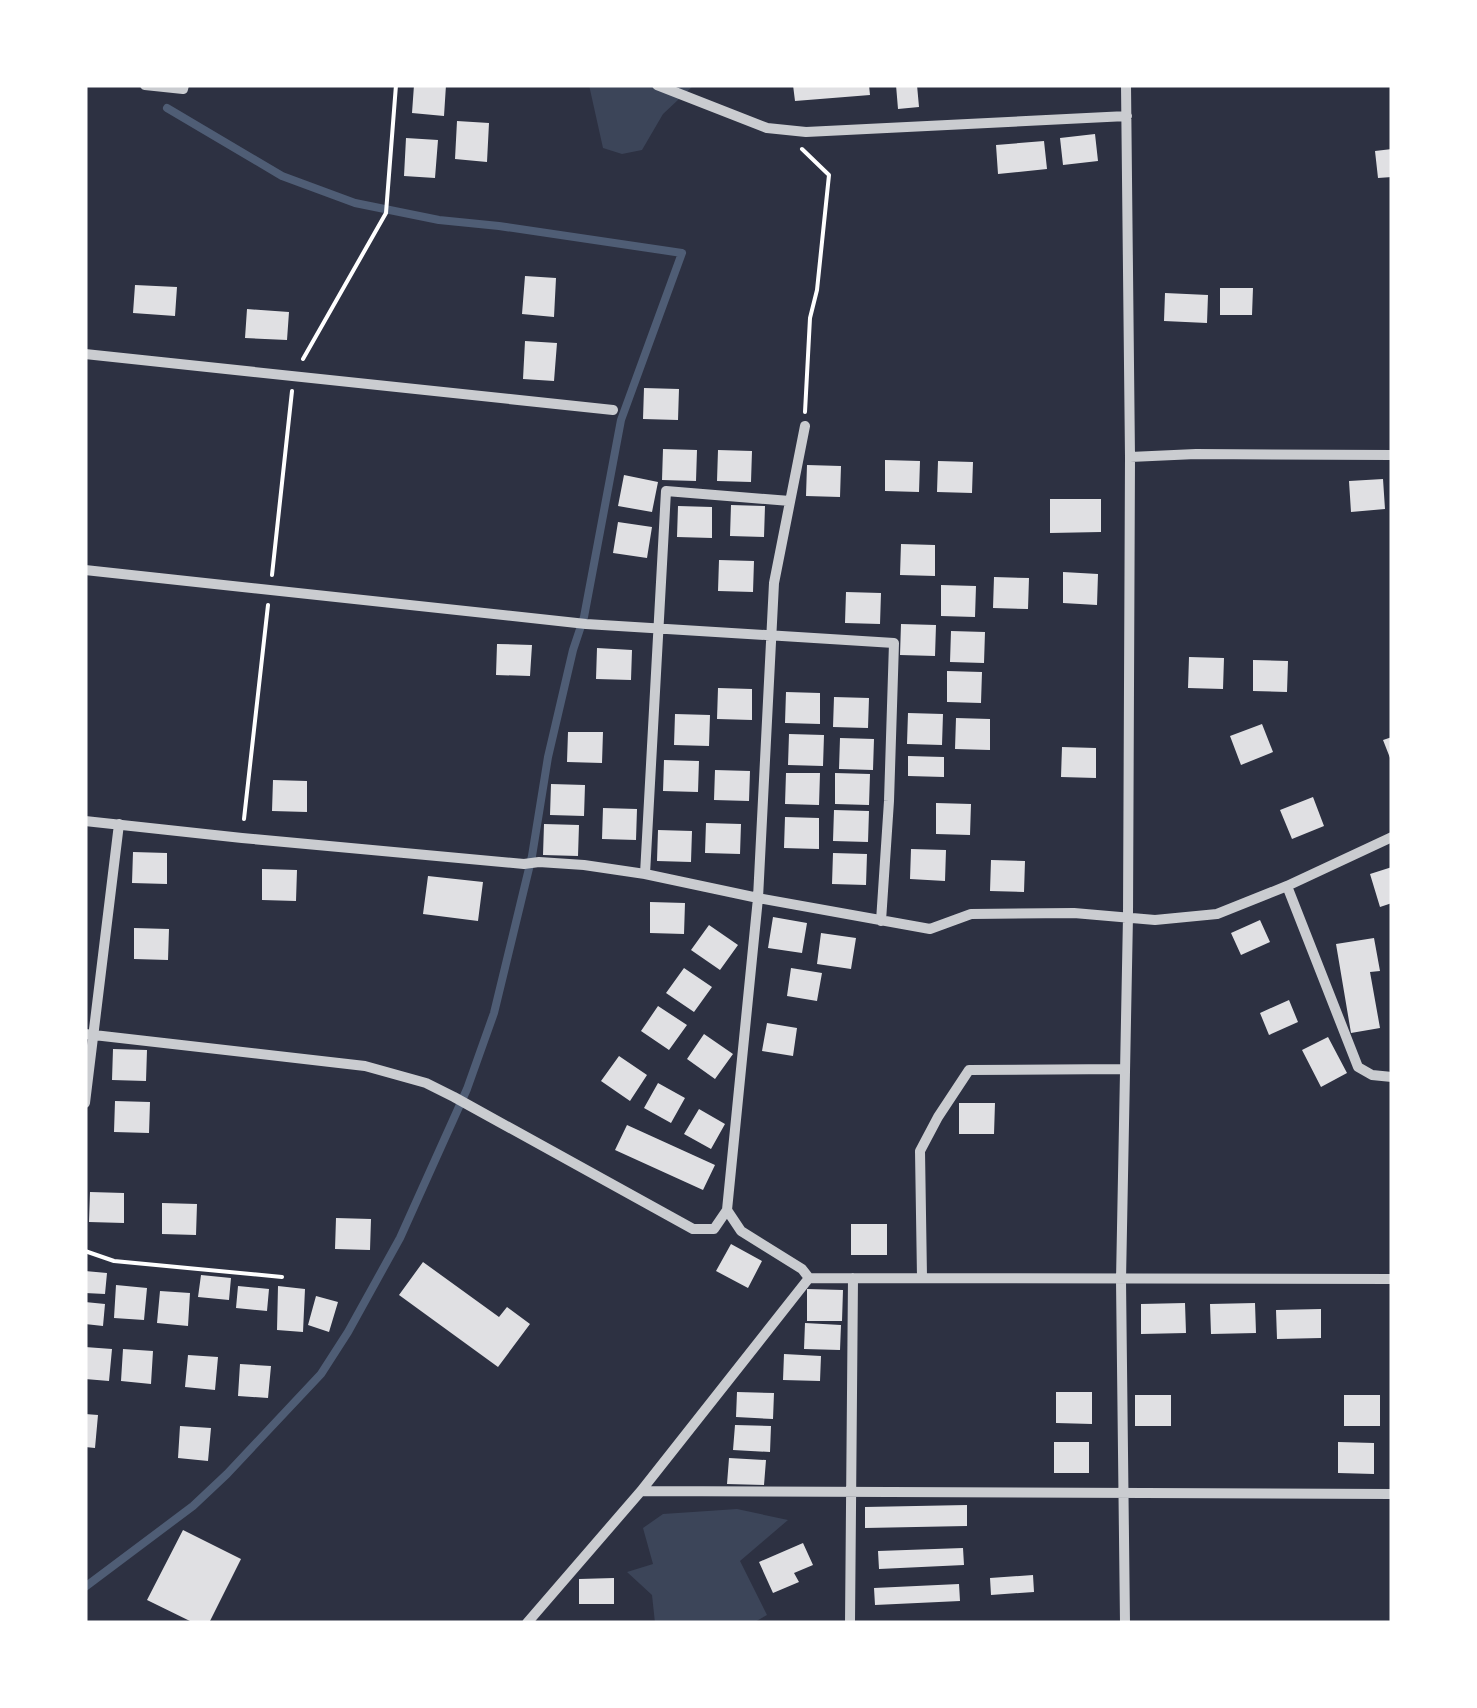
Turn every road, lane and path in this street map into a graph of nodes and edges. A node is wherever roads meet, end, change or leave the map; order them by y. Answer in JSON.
{"nodes":[{"id":1,"x":145,"y":85,"type":"edge"},
{"id":2,"x":184,"y":85,"type":"edge"},
{"id":3,"x":396,"y":85,"type":"edge"},
{"id":4,"x":656,"y":85,"type":"edge"},
{"id":5,"x":1126,"y":85,"type":"edge"},
{"id":6,"x":1127,"y":116,"type":"junction"},
{"id":7,"x":783,"y":130,"type":"junction"},
{"id":8,"x":85,"y":354,"type":"edge"},
{"id":9,"x":293,"y":377,"type":"junction"},
{"id":10,"x":612,"y":410,"type":"dead end"},
{"id":11,"x":805,"y":426,"type":"joint"},
{"id":12,"x":1392,"y":455,"type":"edge"},
{"id":13,"x":1130,"y":457,"type":"junction"},
{"id":14,"x":790,"y":501,"type":"junction"},
{"id":15,"x":85,"y":570,"type":"edge"},
{"id":16,"x":270,"y":590,"type":"junction"},
{"id":17,"x":657,"y":629,"type":"junction"},
{"id":18,"x":773,"y":635,"type":"junction"},
{"id":19,"x":85,"y":820,"type":"edge"},
{"id":20,"x":119,"y":824,"type":"junction"},
{"id":21,"x":242,"y":838,"type":"junction"},
{"id":22,"x":1392,"y":838,"type":"edge"},
{"id":23,"x":645,"y":874,"type":"junction"},
{"id":24,"x":1287,"y":886,"type":"junction"},
{"id":25,"x":758,"y":898,"type":"junction"},
{"id":26,"x":1128,"y":916,"type":"junction"},
{"id":27,"x":881,"y":921,"type":"junction"},
{"id":28,"x":89,"y":1034,"type":"edge"},
{"id":29,"x":1126,"y":1069,"type":"junction"},
{"id":30,"x":1392,"y":1077,"type":"edge"},
{"id":31,"x":85,"y":1103,"type":"edge"},
{"id":32,"x":727,"y":1210,"type":"junction"},
{"id":33,"x":85,"y":1251,"type":"edge"},
{"id":34,"x":282,"y":1277,"type":"dead end"},
{"id":35,"x":922,"y":1277,"type":"junction"},
{"id":36,"x":809,"y":1278,"type":"junction"},
{"id":37,"x":853,"y":1278,"type":"junction"},
{"id":38,"x":1392,"y":1279,"type":"edge"},
{"id":39,"x":1121,"y":1280,"type":"junction"},
{"id":40,"x":641,"y":1491,"type":"junction"},
{"id":41,"x":852,"y":1491,"type":"junction"},
{"id":42,"x":1125,"y":1494,"type":"junction"},
{"id":43,"x":1392,"y":1494,"type":"edge"},
{"id":44,"x":527,"y":1623,"type":"edge"},
{"id":45,"x":850,"y":1623,"type":"edge"},
{"id":46,"x":1126,"y":1623,"type":"edge"}],
"edges":[{"from":1,"to":2,"type":"street"},
{"from":3,"to":9,"type":"path"},
{"from":4,"to":7,"type":"street"},
{"from":5,"to":6,"type":"street"},
{"from":6,"to":7,"type":"street"},
{"from":6,"to":13,"type":"street"},
{"from":7,"to":11,"type":"path"},
{"from":8,"to":9,"type":"street"},
{"from":9,"to":10,"type":"street"},
{"from":9,"to":16,"type":"path"},
{"from":11,"to":14,"type":"street"},
{"from":12,"to":13,"type":"street"},
{"from":13,"to":26,"type":"street"},
{"from":14,"to":17,"type":"street"},
{"from":14,"to":18,"type":"street"},
{"from":15,"to":16,"type":"street"},
{"from":16,"to":17,"type":"street"},
{"from":16,"to":21,"type":"path"},
{"from":17,"to":18,"type":"street"},
{"from":17,"to":23,"type":"street"},
{"from":18,"to":25,"type":"street"},
{"from":18,"to":27,"type":"street"},
{"from":19,"to":20,"type":"street"},
{"from":20,"to":21,"type":"street"},
{"from":20,"to":28,"type":"street"},
{"from":21,"to":23,"type":"street"},
{"from":22,"to":24,"type":"street"},
{"from":23,"to":25,"type":"street"},
{"from":24,"to":26,"type":"street"},
{"from":24,"to":30,"type":"street"},
{"from":25,"to":27,"type":"street"},
{"from":25,"to":32,"type":"street"},
{"from":26,"to":27,"type":"street"},
{"from":26,"to":29,"type":"street"},
{"from":28,"to":31,"type":"street"},
{"from":28,"to":32,"type":"street"},
{"from":29,"to":35,"type":"street"},
{"from":29,"to":39,"type":"street"},
{"from":32,"to":36,"type":"street"},
{"from":33,"to":34,"type":"path"},
{"from":35,"to":37,"type":"street"},
{"from":35,"to":39,"type":"street"},
{"from":36,"to":37,"type":"street"},
{"from":36,"to":40,"type":"street"},
{"from":37,"to":41,"type":"street"},
{"from":38,"to":39,"type":"street"},
{"from":39,"to":42,"type":"street"},
{"from":40,"to":41,"type":"street"},
{"from":40,"to":44,"type":"street"},
{"from":41,"to":42,"type":"street"},
{"from":41,"to":45,"type":"street"},
{"from":42,"to":43,"type":"street"},
{"from":42,"to":46,"type":"street"}]}
